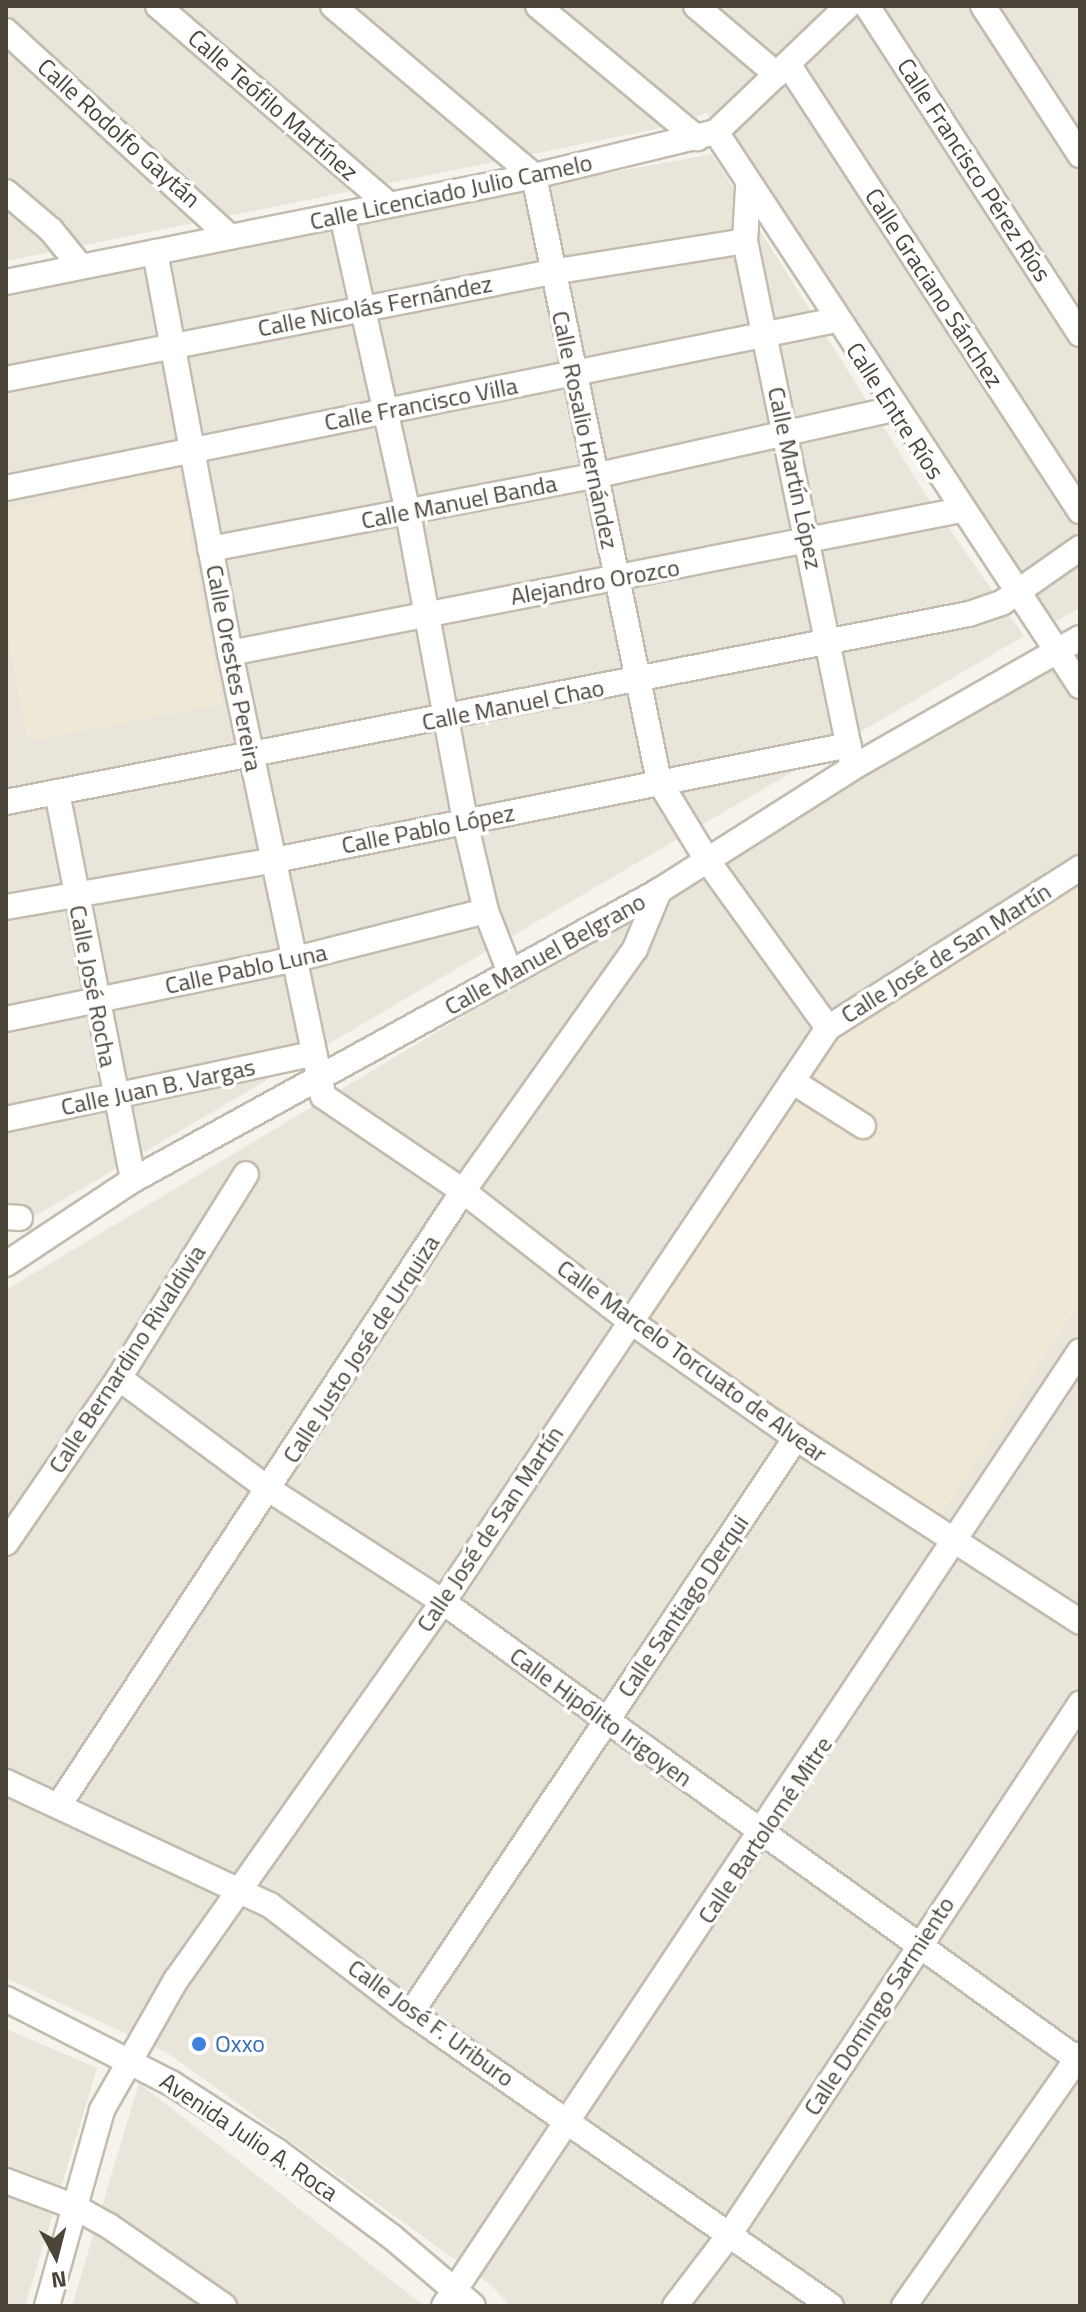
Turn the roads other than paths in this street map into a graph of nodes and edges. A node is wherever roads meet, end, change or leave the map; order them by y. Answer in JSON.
{"nodes":[{"id":1,"x":158,"y":6,"type":"edge"},
{"id":2,"x":333,"y":6,"type":"edge"},
{"id":3,"x":538,"y":6,"type":"edge"},
{"id":4,"x":696,"y":6,"type":"edge"},
{"id":5,"x":848,"y":6,"type":"edge"},
{"id":6,"x":867,"y":6,"type":"edge"},
{"id":7,"x":983,"y":6,"type":"edge"},
{"id":8,"x":6,"y":31,"type":"edge"},
{"id":9,"x":783,"y":70,"type":"junction"},
{"id":10,"x":706,"y":135,"type":"junction"},
{"id":11,"x":1080,"y":155,"type":"edge"},
{"id":12,"x":534,"y":176,"type":"junction"},
{"id":13,"x":748,"y":188,"type":"junction"},
{"id":14,"x":6,"y":192,"type":"edge"},
{"id":15,"x":388,"y":204,"type":"junction"},
{"id":16,"x":342,"y":215,"type":"junction"},
{"id":17,"x":230,"y":237,"type":"junction"},
{"id":18,"x":745,"y":241,"type":"junction"},
{"id":19,"x":155,"y":252,"type":"junction"},
{"id":20,"x":80,"y":266,"type":"junction"},
{"id":21,"x":552,"y":272,"type":"junction"},
{"id":22,"x":6,"y":282,"type":"edge"},
{"id":23,"x":363,"y":309,"type":"junction"},
{"id":24,"x":836,"y":320,"type":"junction"},
{"id":25,"x":1080,"y":334,"type":"edge"},
{"id":26,"x":765,"y":335,"type":"junction"},
{"id":27,"x":173,"y":345,"type":"junction"},
{"id":28,"x":573,"y":375,"type":"junction"},
{"id":29,"x":6,"y":379,"type":"edge"},
{"id":30,"x":385,"y":409,"type":"junction"},
{"id":31,"x":894,"y":409,"type":"junction"},
{"id":32,"x":787,"y":434,"type":"junction"},
{"id":33,"x":193,"y":449,"type":"junction"},
{"id":34,"x":594,"y":476,"type":"junction"},
{"id":35,"x":6,"y":488,"type":"edge"},
{"id":36,"x":961,"y":510,"type":"junction"},
{"id":37,"x":1080,"y":511,"type":"edge"},
{"id":38,"x":408,"y":513,"type":"junction"},
{"id":39,"x":809,"y":542,"type":"junction"},
{"id":40,"x":1080,"y":548,"type":"edge"},
{"id":41,"x":210,"y":549,"type":"junction"},
{"id":42,"x":617,"y":579,"type":"junction"},
{"id":43,"x":1015,"y":593,"type":"junction"},
{"id":44,"x":424,"y":614,"type":"junction"},
{"id":45,"x":1080,"y":638,"type":"edge"},
{"id":46,"x":829,"y":642,"type":"junction"},
{"id":47,"x":1057,"y":652,"type":"junction"},
{"id":48,"x":230,"y":653,"type":"junction"},
{"id":49,"x":635,"y":681,"type":"junction"},
{"id":50,"x":1080,"y":686,"type":"edge"},
{"id":51,"x":445,"y":718,"type":"junction"},
{"id":52,"x":251,"y":756,"type":"junction"},
{"id":53,"x":851,"y":757,"type":"junction"},
{"id":54,"x":659,"y":781,"type":"junction"},
{"id":55,"x":57,"y":792,"type":"junction"},
{"id":56,"x":6,"y":802,"type":"edge"},
{"id":57,"x":465,"y":822,"type":"junction"},
{"id":58,"x":275,"y":860,"type":"junction"},
{"id":59,"x":707,"y":860,"type":"junction"},
{"id":60,"x":1080,"y":868,"type":"edge"},
{"id":61,"x":659,"y":891,"type":"junction"},
{"id":62,"x":76,"y":892,"type":"junction"},
{"id":63,"x":6,"y":907,"type":"edge"},
{"id":64,"x":486,"y":911,"type":"junction"},
{"id":65,"x":292,"y":960,"type":"junction"},
{"id":66,"x":509,"y":970,"type":"junction"},
{"id":67,"x":96,"y":1001,"type":"junction"},
{"id":68,"x":6,"y":1019,"type":"edge"},
{"id":69,"x":828,"y":1028,"type":"junction"},
{"id":70,"x":311,"y":1054,"type":"junction"},
{"id":71,"x":792,"y":1081,"type":"junction"},
{"id":72,"x":318,"y":1083,"type":"junction"},
{"id":73,"x":115,"y":1097,"type":"junction"},
{"id":74,"x":6,"y":1119,"type":"edge"},
{"id":75,"x":863,"y":1126,"type":"dead end"},
{"id":76,"x":246,"y":1174,"type":"dead end"},
{"id":77,"x":133,"y":1180,"type":"junction"},
{"id":78,"x":463,"y":1191,"type":"junction"},
{"id":79,"x":6,"y":1264,"type":"edge"},
{"id":80,"x":630,"y":1321,"type":"junction"},
{"id":81,"x":1080,"y":1351,"type":"edge"},
{"id":82,"x":119,"y":1378,"type":"junction"},
{"id":83,"x":796,"y":1438,"type":"junction"},
{"id":84,"x":270,"y":1490,"type":"junction"},
{"id":85,"x":955,"y":1540,"type":"junction"},
{"id":86,"x":6,"y":1543,"type":"edge"},
{"id":87,"x":443,"y":1602,"type":"junction"},
{"id":88,"x":1080,"y":1622,"type":"edge"},
{"id":89,"x":1080,"y":1704,"type":"edge"},
{"id":90,"x":605,"y":1723,"type":"junction"},
{"id":91,"x":6,"y":1782,"type":"edge"},
{"id":92,"x":59,"y":1805,"type":"junction"},
{"id":93,"x":764,"y":1832,"type":"junction"},
{"id":94,"x":240,"y":1890,"type":"junction"},
{"id":95,"x":918,"y":1946,"type":"junction"},
{"id":96,"x":6,"y":1999,"type":"edge"},
{"id":97,"x":411,"y":2013,"type":"junction"},
{"id":98,"x":128,"y":2059,"type":"junction"},
{"id":99,"x":1079,"y":2059,"type":"edge"},
{"id":100,"x":569,"y":2124,"type":"junction"},
{"id":101,"x":6,"y":2181,"type":"edge"},
{"id":102,"x":73,"y":2206,"type":"junction"},
{"id":103,"x":729,"y":2235,"type":"junction"},
{"id":104,"x":457,"y":2301,"type":"edge"},
{"id":105,"x":47,"y":2306,"type":"edge"},
{"id":106,"x":224,"y":2306,"type":"edge"},
{"id":107,"x":675,"y":2306,"type":"edge"},
{"id":108,"x":831,"y":2306,"type":"edge"},
{"id":109,"x":904,"y":2306,"type":"edge"}],
"edges":[{"from":1,"to":15,"type":"street","name":"Calle Teófilo Martínez"},
{"from":2,"to":12,"type":"street"},
{"from":3,"to":10,"type":"street"},
{"from":4,"to":9,"type":"street","name":"Calle Graciano Sánchez"},
{"from":5,"to":9,"type":"street","name":"Calle Licenciado Julio Camelo"},
{"from":6,"to":25,"type":"street","name":"Calle Francisco Pérez Ríos"},
{"from":7,"to":11,"type":"street"},
{"from":8,"to":17,"type":"street","name":"Calle Rodolfo Gaytán"},
{"from":9,"to":10,"type":"street","name":"Calle Licenciado Julio Camelo"},
{"from":9,"to":37,"type":"street","name":"Calle Graciano Sánchez"},
{"from":10,"to":12,"type":"street","name":"Calle Licenciado Julio Camelo"},
{"from":10,"to":13,"type":"street","name":"Calle Entre Ríos"},
{"from":12,"to":15,"type":"street","name":"Calle Licenciado Julio Camelo"},
{"from":12,"to":21,"type":"street","name":"Calle Rosalio Hernández"},
{"from":13,"to":18,"type":"street","name":"Calle Martín López"},
{"from":13,"to":24,"type":"street","name":"Calle Entre Ríos"},
{"from":14,"to":20,"type":"street"},
{"from":15,"to":16,"type":"street","name":"Calle Licenciado Julio Camelo"},
{"from":16,"to":17,"type":"street","name":"Calle Licenciado Julio Camelo"},
{"from":16,"to":23,"type":"street"},
{"from":17,"to":19,"type":"street","name":"Calle Licenciado Julio Camelo"},
{"from":18,"to":21,"type":"street","name":"Calle Nicolás Fernández"},
{"from":18,"to":26,"type":"street","name":"Calle Martín López"},
{"from":19,"to":20,"type":"street","name":"Calle Licenciado Julio Camelo"},
{"from":19,"to":27,"type":"street","name":"Calle Orestes Pereira"},
{"from":20,"to":22,"type":"street","name":"Calle Licenciado Julio Camelo"},
{"from":21,"to":23,"type":"street","name":"Calle Nicolás Fernández"},
{"from":21,"to":28,"type":"street","name":"Calle Rosalio Hernández"},
{"from":23,"to":27,"type":"street","name":"Calle Nicolás Fernández"},
{"from":23,"to":30,"type":"street"},
{"from":24,"to":26,"type":"street","name":"Calle Francisco Villa"},
{"from":24,"to":31,"type":"street","name":"Calle Entre Ríos"},
{"from":26,"to":28,"type":"street","name":"Calle Francisco Villa"},
{"from":26,"to":32,"type":"street","name":"Calle Martín López"},
{"from":27,"to":29,"type":"street","name":"Calle Nicolás Fernández"},
{"from":27,"to":33,"type":"street","name":"Calle Orestes Pereira"},
{"from":28,"to":30,"type":"street","name":"Calle Francisco Villa"},
{"from":28,"to":34,"type":"street","name":"Calle Rosalio Hernández"},
{"from":30,"to":33,"type":"street","name":"Calle Francisco Villa"},
{"from":30,"to":38,"type":"street"},
{"from":31,"to":32,"type":"street","name":"Calle Manuel Banda"},
{"from":31,"to":36,"type":"street","name":"Calle Entre Ríos"},
{"from":32,"to":34,"type":"street","name":"Calle Manuel Banda"},
{"from":32,"to":39,"type":"street","name":"Calle Martín López"},
{"from":33,"to":35,"type":"street","name":"Calle Francisco Villa"},
{"from":33,"to":41,"type":"street","name":"Calle Orestes Pereira"},
{"from":34,"to":38,"type":"street","name":"Calle Manuel Banda"},
{"from":34,"to":42,"type":"street","name":"Calle Rosalio Hernández"},
{"from":36,"to":39,"type":"street","name":"Alejandro Orozco"},
{"from":36,"to":43,"type":"street","name":"Calle Entre Ríos"},
{"from":38,"to":41,"type":"street","name":"Calle Manuel Banda"},
{"from":38,"to":44,"type":"street"},
{"from":39,"to":42,"type":"street","name":"Alejandro Orozco"},
{"from":39,"to":46,"type":"street","name":"Calle Martín López"},
{"from":40,"to":43,"type":"street","name":"Calle Manuel Chao"},
{"from":41,"to":48,"type":"street","name":"Calle Orestes Pereira"},
{"from":42,"to":44,"type":"street","name":"Alejandro Orozco"},
{"from":42,"to":49,"type":"street","name":"Calle Rosalio Hernández"},
{"from":43,"to":46,"type":"street","name":"Calle Manuel Chao"},
{"from":43,"to":47,"type":"street","name":"Calle Entre Ríos"},
{"from":44,"to":48,"type":"street","name":"Alejandro Orozco"},
{"from":44,"to":51,"type":"street"},
{"from":45,"to":47,"type":"street","name":"Calle Manuel Belgrano"},
{"from":46,"to":49,"type":"street","name":"Calle Manuel Chao"},
{"from":46,"to":53,"type":"street","name":"Calle Martín López"},
{"from":47,"to":50,"type":"street","name":"Calle Entre Ríos"},
{"from":47,"to":53,"type":"street","name":"Calle Manuel Belgrano"},
{"from":48,"to":52,"type":"street","name":"Calle Orestes Pereira"},
{"from":49,"to":51,"type":"street","name":"Calle Manuel Chao"},
{"from":49,"to":54,"type":"street","name":"Calle Rosalio Hernández"},
{"from":51,"to":52,"type":"street","name":"Calle Manuel Chao"},
{"from":51,"to":57,"type":"street"},
{"from":52,"to":55,"type":"street","name":"Calle Manuel Chao"},
{"from":52,"to":58,"type":"street","name":"Calle Orestes Pereira"},
{"from":53,"to":54,"type":"street","name":"Calle Pablo López"},
{"from":53,"to":59,"type":"street","name":"Calle Manuel Belgrano"},
{"from":54,"to":57,"type":"street","name":"Calle Pablo López"},
{"from":54,"to":59,"type":"street","name":"Calle Rosalio Hernández"},
{"from":55,"to":56,"type":"street","name":"Calle Manuel Chao"},
{"from":55,"to":62,"type":"street","name":"Calle José Rocha"},
{"from":57,"to":58,"type":"street","name":"Calle Pablo López"},
{"from":57,"to":64,"type":"street"},
{"from":58,"to":62,"type":"street","name":"Calle Pablo López"},
{"from":58,"to":65,"type":"street","name":"Calle Orestes Pereira"},
{"from":59,"to":61,"type":"street","name":"Calle Manuel Belgrano"},
{"from":59,"to":69,"type":"street","name":"Calle Rosalio Hernández"},
{"from":60,"to":69,"type":"street","name":"Calle José de San Martín"},
{"from":61,"to":66,"type":"street","name":"Calle Manuel Belgrano"},
{"from":61,"to":78,"type":"street","name":"Calle Justo José de Urquiza"},
{"from":62,"to":63,"type":"street","name":"Calle Pablo López"},
{"from":62,"to":67,"type":"street","name":"Calle José Rocha"},
{"from":64,"to":65,"type":"street","name":"Calle Pablo Luna"},
{"from":64,"to":66,"type":"street"},
{"from":65,"to":67,"type":"street","name":"Calle Pablo Luna"},
{"from":65,"to":70,"type":"street","name":"Calle Orestes Pereira"},
{"from":66,"to":72,"type":"street","name":"Calle Manuel Belgrano"},
{"from":67,"to":68,"type":"street","name":"Calle Pablo Luna"},
{"from":67,"to":73,"type":"street","name":"Calle José Rocha"},
{"from":69,"to":71,"type":"street","name":"Calle José de San Martín"},
{"from":70,"to":72,"type":"street","name":"Calle Orestes Pereira"},
{"from":70,"to":73,"type":"street","name":"Calle Juan B. Vargas"},
{"from":71,"to":75,"type":"street"},
{"from":71,"to":80,"type":"street","name":"Calle José de San Martín"},
{"from":72,"to":77,"type":"street","name":"Calle Manuel Belgrano"},
{"from":72,"to":78,"type":"street","name":"Calle Marcelo Torcuato de Alvear"},
{"from":73,"to":74,"type":"street","name":"Calle Juan B. Vargas"},
{"from":73,"to":77,"type":"street","name":"Calle José Rocha"},
{"from":76,"to":82,"type":"street","name":"Calle Bernardino Rivaldivia"},
{"from":77,"to":79,"type":"street","name":"Calle Manuel Belgrano"},
{"from":78,"to":80,"type":"street","name":"Calle Marcelo Torcuato de Alvear"},
{"from":78,"to":84,"type":"street","name":"Calle Justo José de Urquiza"},
{"from":80,"to":83,"type":"street","name":"Calle Marcelo Torcuato de Alvear"},
{"from":80,"to":87,"type":"street","name":"Calle José de San Martín"},
{"from":81,"to":85,"type":"street","name":"Calle Bartolomé Mitre"},
{"from":82,"to":84,"type":"street","name":"Calle Hipólito Irigoyen"},
{"from":82,"to":86,"type":"street","name":"Calle Bernardino Rivaldivia"},
{"from":83,"to":85,"type":"street","name":"Calle Marcelo Torcuato de Alvear"},
{"from":83,"to":90,"type":"street","name":"Calle Santiago Derqui"},
{"from":84,"to":87,"type":"street","name":"Calle Hipólito Irigoyen"},
{"from":84,"to":92,"type":"street","name":"Calle Justo José de Urquiza"},
{"from":85,"to":88,"type":"street","name":"Calle Marcelo Torcuato de Alvear"},
{"from":85,"to":93,"type":"street","name":"Calle Bartolomé Mitre"},
{"from":87,"to":90,"type":"street","name":"Calle Hipólito Irigoyen"},
{"from":87,"to":94,"type":"street","name":"Calle José de San Martín"},
{"from":89,"to":95,"type":"street","name":"Calle Domingo Sarmiento"},
{"from":90,"to":93,"type":"street","name":"Calle Hipólito Irigoyen"},
{"from":90,"to":97,"type":"street","name":"Calle Santiago Derqui"},
{"from":91,"to":92,"type":"street","name":"Calle José F. Uriburo"},
{"from":92,"to":94,"type":"street","name":"Calle José F. Uriburo"},
{"from":93,"to":95,"type":"street","name":"Calle Hipólito Irigoyen"},
{"from":93,"to":100,"type":"street","name":"Calle Bartolomé Mitre"},
{"from":94,"to":97,"type":"street","name":"Calle José F. Uriburo"},
{"from":94,"to":98,"type":"street","name":"Calle José de San Martín"},
{"from":95,"to":99,"type":"street","name":"Calle Hipólito Irigoyen"},
{"from":95,"to":103,"type":"street","name":"Calle Domingo Sarmiento"},
{"from":96,"to":98,"type":"street","name":"Avenida Julio A. Roca"},
{"from":97,"to":100,"type":"street","name":"Calle José F. Uriburo"},
{"from":98,"to":102,"type":"street","name":"Calle José de San Martín"},
{"from":98,"to":104,"type":"street","name":"Avenida Julio A. Roca"},
{"from":99,"to":109,"type":"street"},
{"from":100,"to":103,"type":"street","name":"Calle José F. Uriburo"},
{"from":100,"to":104,"type":"street","name":"Calle Bartolomé Mitre"},
{"from":101,"to":102,"type":"street"},
{"from":102,"to":105,"type":"street","name":"Calle José de San Martín"},
{"from":102,"to":106,"type":"street"},
{"from":103,"to":107,"type":"street","name":"Calle Domingo Sarmiento"},
{"from":103,"to":108,"type":"street","name":"Calle José F. Uriburo"}]}
